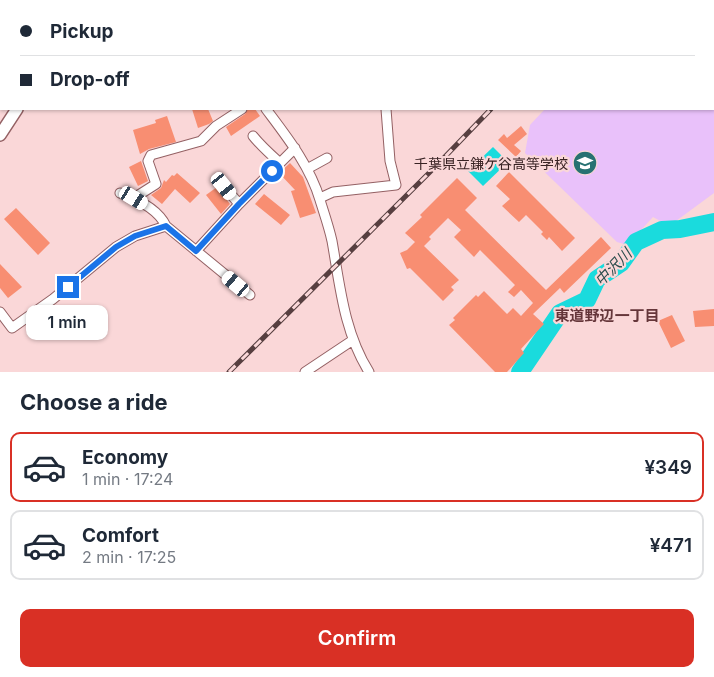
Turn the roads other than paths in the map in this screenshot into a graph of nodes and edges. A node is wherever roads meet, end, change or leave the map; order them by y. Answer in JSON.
{"nodes":[{"id":1,"x":16,"y":110,"type":"edge"},
{"id":2,"x":240,"y":110,"type":"edge"},
{"id":3,"x":267,"y":110,"type":"edge"},
{"id":4,"x":386,"y":110,"type":"edge"},
{"id":5,"x":0,"y":135,"type":"edge"},
{"id":6,"x":253,"y":136,"type":"dead end"},
{"id":7,"x":295,"y":148,"type":"junction"},
{"id":8,"x":327,"y":158,"type":"dead end"},
{"id":9,"x":280,"y":163,"type":"junction"},
{"id":10,"x":307,"y":169,"type":"junction"},
{"id":11,"x":224,"y":186,"type":"dead end"},
{"id":12,"x":120,"y":193,"type":"dead end"},
{"id":13,"x":134,"y":198,"type":"junction"},
{"id":14,"x":320,"y":198,"type":"junction"},
{"id":15,"x":239,"y":204,"type":"junction"},
{"id":16,"x":166,"y":226,"type":"junction"},
{"id":17,"x":196,"y":251,"type":"junction"},
{"id":18,"x":250,"y":295,"type":"dead end"},
{"id":19,"x":0,"y":312,"type":"edge"},
{"id":20,"x":353,"y":340,"type":"junction"},
{"id":21,"x":305,"y":372,"type":"edge"},
{"id":22,"x":369,"y":372,"type":"edge"}],
"edges":[{"from":1,"to":5,"type":"main road"},
{"from":2,"to":13,"type":"street"},
{"from":3,"to":7,"type":"street"},
{"from":4,"to":14,"type":"street"},
{"from":6,"to":9,"type":"street"},
{"from":7,"to":9,"type":"street"},
{"from":7,"to":10,"type":"street"},
{"from":8,"to":10,"type":"street"},
{"from":9,"to":15,"type":"street"},
{"from":10,"to":14,"type":"street"},
{"from":11,"to":15,"type":"street"},
{"from":12,"to":13,"type":"street"},
{"from":13,"to":16,"type":"street"},
{"from":14,"to":20,"type":"street"},
{"from":15,"to":17,"type":"street"},
{"from":16,"to":17,"type":"street"},
{"from":16,"to":19,"type":"street"},
{"from":17,"to":18,"type":"street"},
{"from":20,"to":21,"type":"street"},
{"from":20,"to":22,"type":"street"}]}
